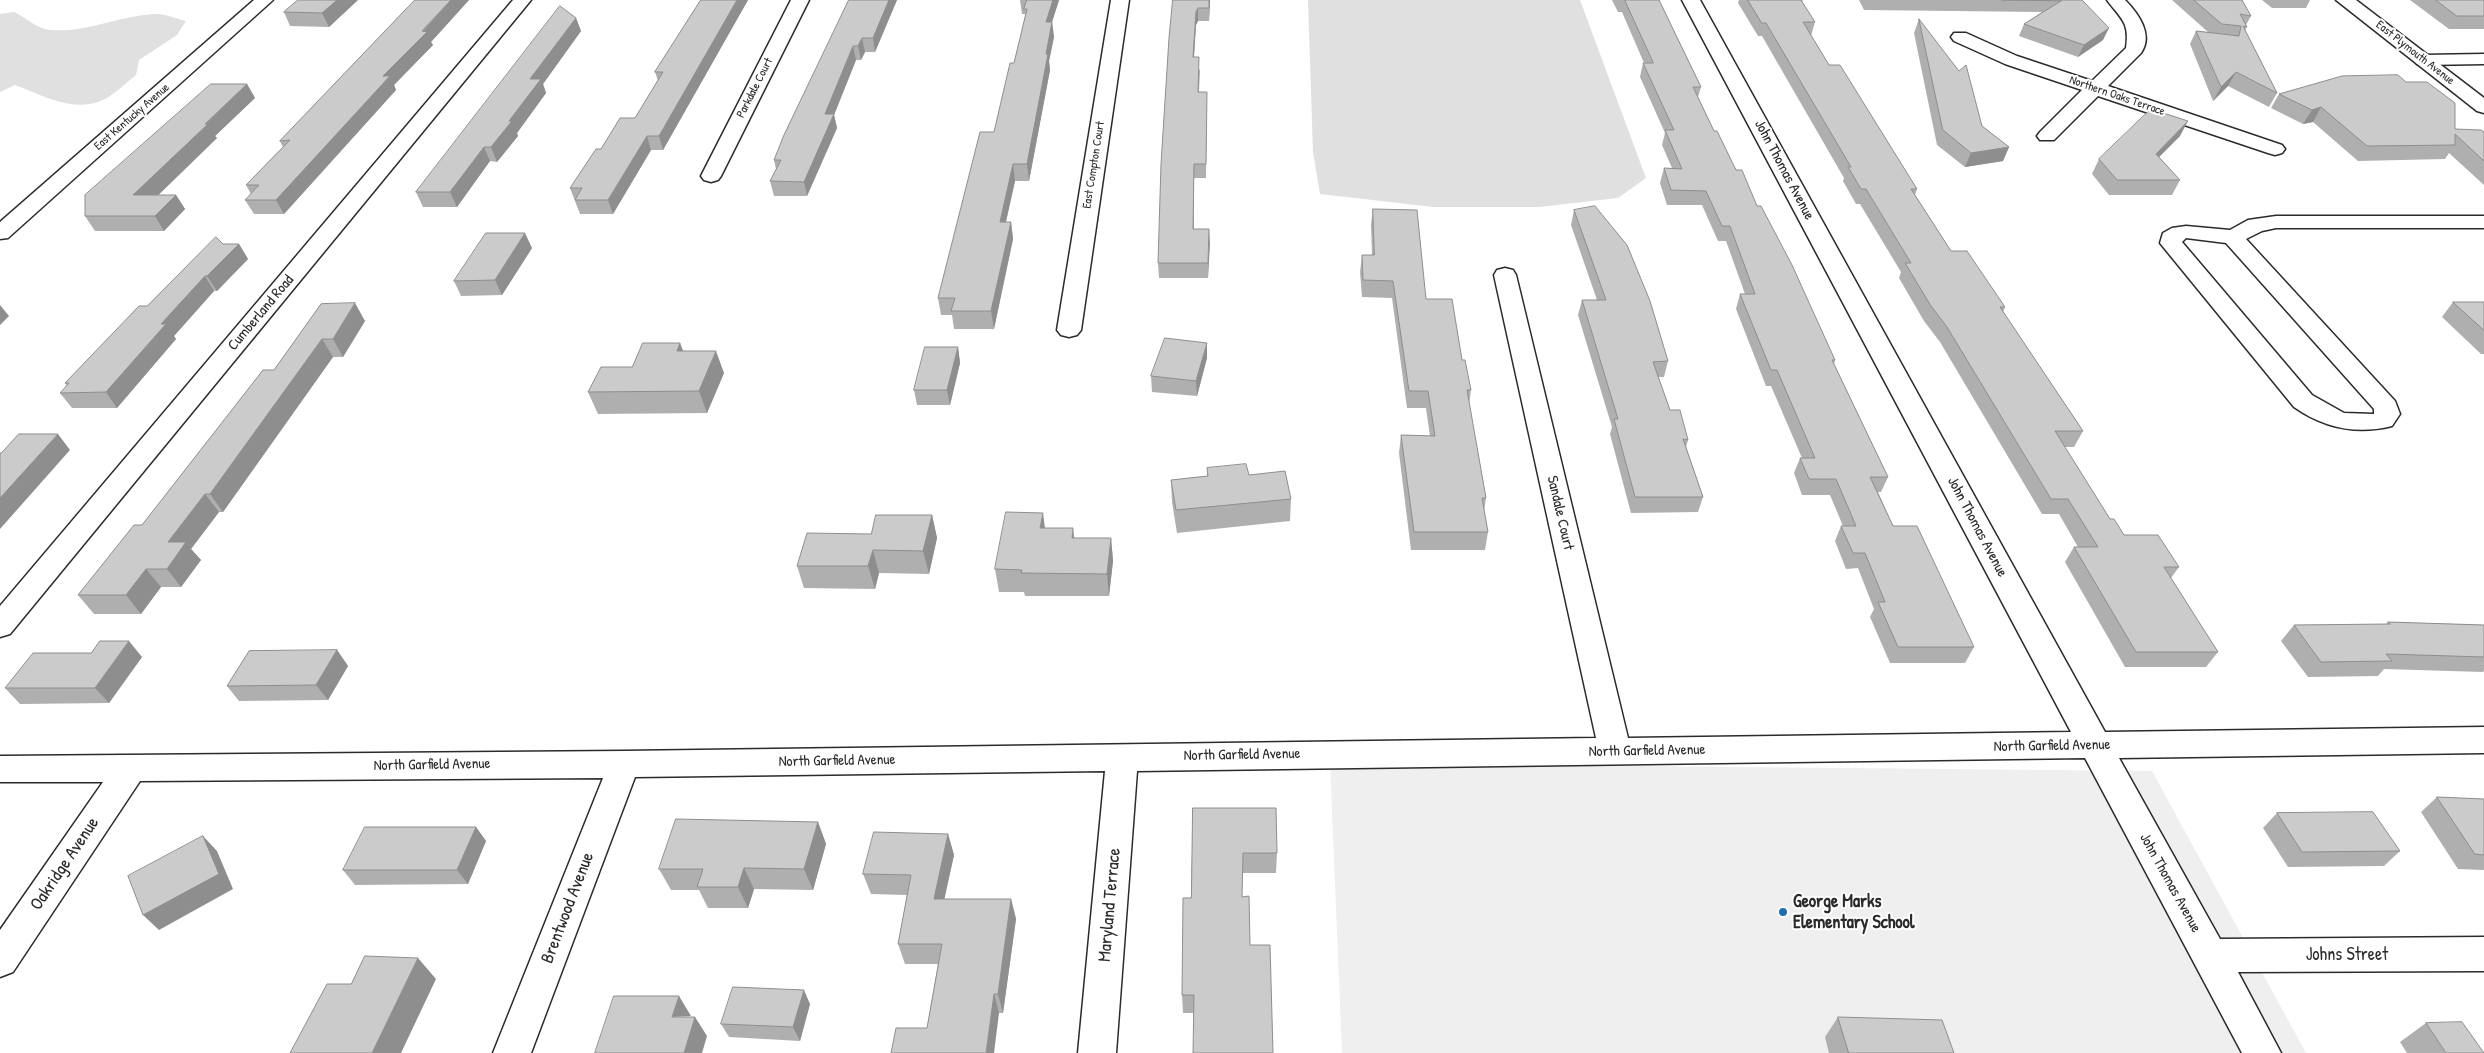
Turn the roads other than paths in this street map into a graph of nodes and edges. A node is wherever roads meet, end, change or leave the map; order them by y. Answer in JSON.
{"nodes":[{"id":1,"x":264,"y":0,"type":"edge"},
{"id":2,"x":522,"y":0,"type":"edge"},
{"id":3,"x":800,"y":0,"type":"edge"},
{"id":4,"x":1120,"y":0,"type":"edge"},
{"id":5,"x":1692,"y":0,"type":"edge"},
{"id":6,"x":2116,"y":0,"type":"edge"},
{"id":7,"x":2345,"y":0,"type":"edge"},
{"id":8,"x":1960,"y":38,"type":"dead end"},
{"id":9,"x":2423,"y":60,"type":"junction"},
{"id":10,"x":2484,"y":60,"type":"edge"},
{"id":11,"x":2094,"y":88,"type":"junction"},
{"id":12,"x":2484,"y":107,"type":"edge"},
{"id":13,"x":2046,"y":136,"type":"dead end"},
{"id":14,"x":2275,"y":149,"type":"dead end"},
{"id":15,"x":711,"y":176,"type":"dead end"},
{"id":16,"x":2484,"y":222,"type":"edge"},
{"id":17,"x":5,"y":224,"type":"edge"},
{"id":18,"x":2233,"y":237,"type":"junction"},
{"id":19,"x":1505,"y":275,"type":"dead end"},
{"id":20,"x":1069,"y":330,"type":"dead end"},
{"id":21,"x":0,"y":626,"type":"edge"},
{"id":22,"x":2484,"y":740,"type":"edge"},
{"id":23,"x":2095,"y":746,"type":"junction"},
{"id":24,"x":1615,"y":751,"type":"junction"},
{"id":25,"x":1122,"y":757,"type":"junction"},
{"id":26,"x":624,"y":764,"type":"junction"},
{"id":27,"x":0,"y":768,"type":"edge"},
{"id":28,"x":131,"y":768,"type":"junction"},
{"id":29,"x":2484,"y":954,"type":"edge"},
{"id":30,"x":2209,"y":956,"type":"junction"},
{"id":31,"x":0,"y":960,"type":"edge"},
{"id":32,"x":512,"y":1053,"type":"edge"},
{"id":33,"x":1097,"y":1053,"type":"edge"},
{"id":34,"x":2262,"y":1053,"type":"edge"}],
"edges":[{"from":1,"to":17,"type":"street","name":"East Kentucky Avenue"},
{"from":2,"to":21,"type":"street","name":"Cumberland Road"},
{"from":3,"to":15,"type":"street","name":"Parkdale Court"},
{"from":4,"to":20,"type":"street","name":"East Compton Court"},
{"from":5,"to":23,"type":"street","name":"John Thomas Avenue"},
{"from":6,"to":11,"type":"street"},
{"from":7,"to":9,"type":"street","name":"East Plymouth Avenue"},
{"from":8,"to":11,"type":"street","name":"Northern Oaks Terrace"},
{"from":9,"to":10,"type":"street"},
{"from":9,"to":12,"type":"street","name":"East Plymouth Avenue"},
{"from":11,"to":13,"type":"street"},
{"from":11,"to":14,"type":"street","name":"Northern Oaks Terrace"},
{"from":16,"to":18,"type":"street"},
{"from":18,"to":18,"type":"street"},
{"from":19,"to":24,"type":"street","name":"Sandale Court"},
{"from":22,"to":23,"type":"street","name":"North Garfield Avenue"},
{"from":23,"to":24,"type":"street","name":"North Garfield Avenue"},
{"from":23,"to":30,"type":"street","name":"John Thomas Avenue"},
{"from":24,"to":25,"type":"street","name":"North Garfield Avenue"},
{"from":25,"to":26,"type":"street","name":"North Garfield Avenue"},
{"from":25,"to":33,"type":"street","name":"Maryland Terrace"},
{"from":26,"to":28,"type":"street","name":"North Garfield Avenue"},
{"from":26,"to":32,"type":"street","name":"Brentwood Avenue"},
{"from":27,"to":28,"type":"street","name":"North Garfield Avenue"},
{"from":28,"to":31,"type":"street","name":"Oakridge Avenue"},
{"from":29,"to":30,"type":"street","name":"Johns Street"},
{"from":30,"to":34,"type":"street","name":"John Thomas Avenue"}]}
